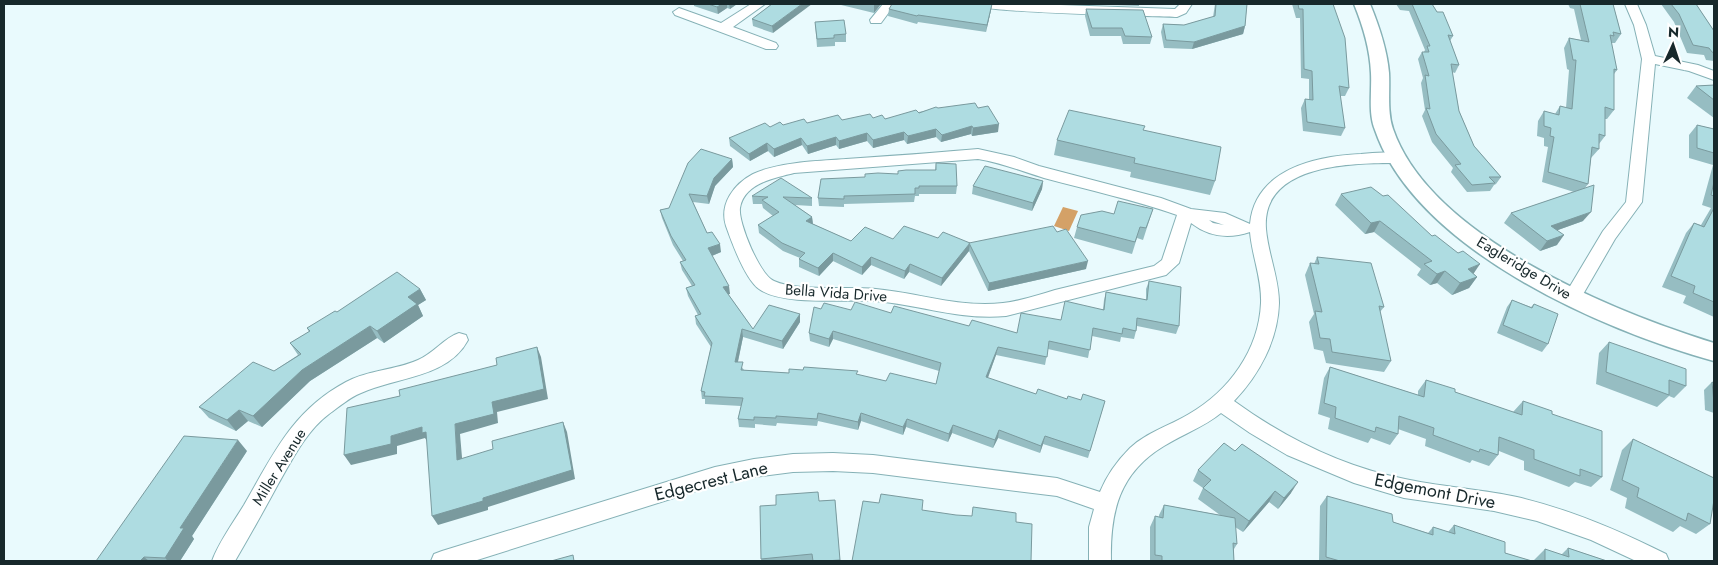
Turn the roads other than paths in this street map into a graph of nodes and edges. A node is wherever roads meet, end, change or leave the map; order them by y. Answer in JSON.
{"nodes":[{"id":1,"x":758,"y":4,"type":"edge"},
{"id":2,"x":889,"y":4,"type":"edge"},
{"id":3,"x":976,"y":4,"type":"edge"},
{"id":4,"x":1362,"y":4,"type":"edge"},
{"id":5,"x":1631,"y":4,"type":"edge"},
{"id":6,"x":1181,"y":8,"type":"edge"},
{"id":7,"x":679,"y":12,"type":"dead end"},
{"id":8,"x":876,"y":20,"type":"dead end"},
{"id":9,"x":723,"y":28,"type":"junction"},
{"id":10,"x":771,"y":46,"type":"dead end"},
{"id":11,"x":1648,"y":59,"type":"junction"},
{"id":12,"x":1714,"y":76,"type":"edge"},
{"id":13,"x":1398,"y":158,"type":"junction"},
{"id":14,"x":1188,"y":213,"type":"junction"},
{"id":15,"x":1248,"y":229,"type":"junction"},
{"id":16,"x":1572,"y":298,"type":"junction"},
{"id":17,"x":459,"y":340,"type":"dead end"},
{"id":18,"x":1714,"y":352,"type":"edge"},
{"id":19,"x":1220,"y":402,"type":"junction"},
{"id":20,"x":1105,"y":503,"type":"junction"},
{"id":21,"x":487,"y":555,"type":"edge"},
{"id":22,"x":223,"y":561,"type":"edge"},
{"id":23,"x":442,"y":561,"type":"edge"},
{"id":24,"x":1100,"y":561,"type":"edge"},
{"id":25,"x":1658,"y":561,"type":"edge"}],
"edges":[{"from":1,"to":9,"type":"street"},
{"from":2,"to":8,"type":"street"},
{"from":3,"to":6,"type":"street"},
{"from":4,"to":13,"type":"main road","name":"Eagleridge Drive"},
{"from":5,"to":11,"type":"street"},
{"from":7,"to":9,"type":"street"},
{"from":9,"to":10,"type":"street"},
{"from":11,"to":12,"type":"street"},
{"from":11,"to":16,"type":"street"},
{"from":13,"to":15,"type":"street"},
{"from":13,"to":16,"type":"main road","name":"Eagleridge Drive"},
{"from":14,"to":14,"type":"street","name":"Bella Vida Drive"},
{"from":14,"to":15,"type":"street","name":"Bella Vida Drive"},
{"from":15,"to":19,"type":"street"},
{"from":16,"to":18,"type":"main road","name":"Eagleridge Drive"},
{"from":17,"to":22,"type":"street","name":"Miller Avenue"},
{"from":19,"to":20,"type":"street"},
{"from":19,"to":25,"type":"street","name":"Edgemont Drive"},
{"from":20,"to":21,"type":"street","name":"Edgecrest Lane"},
{"from":20,"to":24,"type":"street"},
{"from":21,"to":23,"type":"street","name":"Edgecrest Lane"}]}
